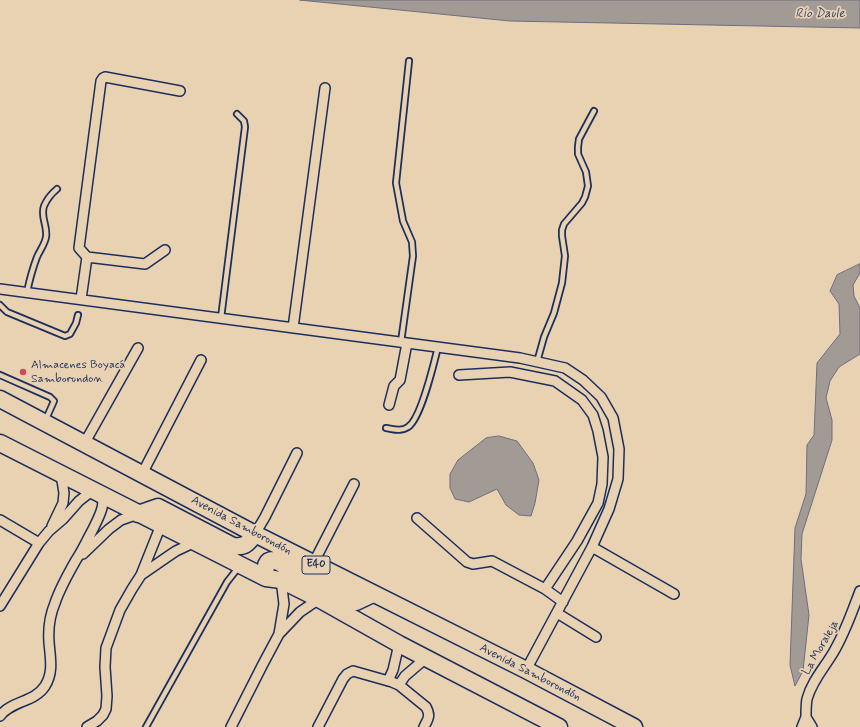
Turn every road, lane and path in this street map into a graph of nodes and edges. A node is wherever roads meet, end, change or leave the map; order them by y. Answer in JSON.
{"nodes":[{"id":1,"x":409,"y":61,"type":"dead end"},
{"id":2,"x":325,"y":88,"type":"dead end"},
{"id":3,"x":180,"y":91,"type":"dead end"},
{"id":4,"x":594,"y":111,"type":"dead end"},
{"id":5,"x":237,"y":114,"type":"dead end"},
{"id":6,"x":57,"y":189,"type":"dead end"},
{"id":7,"x":165,"y":250,"type":"dead end"},
{"id":8,"x":88,"y":257,"type":"junction"},
{"id":9,"x":0,"y":289,"type":"edge"},
{"id":10,"x":28,"y":292,"type":"junction"},
{"id":11,"x":81,"y":299,"type":"junction"},
{"id":12,"x":0,"y":305,"type":"edge"},
{"id":13,"x":78,"y":315,"type":"dead end"},
{"id":14,"x":221,"y":318,"type":"junction"},
{"id":15,"x":292,"y":328,"type":"junction"},
{"id":16,"x":404,"y":342,"type":"junction"},
{"id":17,"x":438,"y":347,"type":"junction"},
{"id":18,"x":138,"y":348,"type":"dead end"},
{"id":19,"x":201,"y":360,"type":"dead end"},
{"id":20,"x":537,"y":362,"type":"junction"},
{"id":21,"x":0,"y":375,"type":"edge"},
{"id":22,"x":459,"y":375,"type":"dead end"},
{"id":23,"x":0,"y":399,"type":"edge"},
{"id":24,"x":389,"y":406,"type":"dead end"},
{"id":25,"x":44,"y":422,"type":"junction"},
{"id":26,"x":386,"y":428,"type":"dead end"},
{"id":27,"x":0,"y":443,"type":"edge"},
{"id":28,"x":84,"y":444,"type":"junction"},
{"id":29,"x":297,"y":453,"type":"dead end"},
{"id":30,"x":61,"y":474,"type":"junction"},
{"id":31,"x":142,"y":474,"type":"junction"},
{"id":32,"x":354,"y":484,"type":"dead end"},
{"id":33,"x":98,"y":493,"type":"junction"},
{"id":34,"x":138,"y":514,"type":"junction"},
{"id":35,"x":417,"y":518,"type":"dead end"},
{"id":36,"x":0,"y":520,"type":"edge"},
{"id":37,"x":161,"y":525,"type":"junction"},
{"id":38,"x":49,"y":531,"type":"junction"},
{"id":39,"x":255,"y":534,"type":"junction"},
{"id":40,"x":195,"y":542,"type":"junction"},
{"id":41,"x":39,"y":543,"type":"junction"},
{"id":42,"x":592,"y":547,"type":"junction"},
{"id":43,"x":77,"y":559,"type":"junction"},
{"id":44,"x":313,"y":564,"type":"junction"},
{"id":45,"x":240,"y":565,"type":"junction"},
{"id":46,"x":142,"y":575,"type":"junction"},
{"id":47,"x":274,"y":579,"type":"junction"},
{"id":48,"x":545,"y":589,"type":"junction"},
{"id":49,"x":860,"y":591,"type":"edge"},
{"id":50,"x":373,"y":594,"type":"junction"},
{"id":51,"x":674,"y":594,"type":"dead end"},
{"id":52,"x":319,"y":599,"type":"junction"},
{"id":53,"x":563,"y":602,"type":"junction"},
{"id":54,"x":0,"y":606,"type":"edge"},
{"id":55,"x":557,"y":613,"type":"junction"},
{"id":56,"x":279,"y":634,"type":"junction"},
{"id":57,"x":596,"y":637,"type":"dead end"},
{"id":58,"x":398,"y":644,"type":"junction"},
{"id":59,"x":426,"y":658,"type":"junction"},
{"id":60,"x":526,"y":670,"type":"junction"},
{"id":61,"x":388,"y":681,"type":"junction"},
{"id":62,"x":399,"y":685,"type":"junction"},
{"id":63,"x":0,"y":716,"type":"edge"},
{"id":64,"x":806,"y":717,"type":"junction"},
{"id":65,"x":550,"y":725,"type":"edge"},
{"id":66,"x":87,"y":727,"type":"edge"},
{"id":67,"x":146,"y":727,"type":"edge"},
{"id":68,"x":231,"y":727,"type":"edge"},
{"id":69,"x":318,"y":727,"type":"edge"},
{"id":70,"x":424,"y":727,"type":"edge"},
{"id":71,"x":634,"y":727,"type":"edge"},
{"id":72,"x":802,"y":727,"type":"edge"},
{"id":73,"x":812,"y":727,"type":"edge"}],
"edges":[{"from":1,"to":16,"type":"lane"},
{"from":2,"to":15,"type":"street"},
{"from":3,"to":8,"type":"street"},
{"from":4,"to":20,"type":"lane"},
{"from":5,"to":14,"type":"lane"},
{"from":6,"to":10,"type":"lane"},
{"from":7,"to":8,"type":"street"},
{"from":8,"to":11,"type":"street"},
{"from":9,"to":10,"type":"street"},
{"from":10,"to":11,"type":"street"},
{"from":11,"to":14,"type":"street"},
{"from":12,"to":13,"type":"lane"},
{"from":14,"to":15,"type":"street"},
{"from":15,"to":16,"type":"street"},
{"from":16,"to":17,"type":"street"},
{"from":16,"to":24,"type":"street"},
{"from":17,"to":20,"type":"street"},
{"from":17,"to":26,"type":"lane"},
{"from":18,"to":28,"type":"street"},
{"from":19,"to":31,"type":"street"},
{"from":20,"to":42,"type":"street"},
{"from":21,"to":25,"type":"lane"},
{"from":22,"to":48,"type":"street"},
{"from":23,"to":25,"type":"highway","name":"Avenida Samborondón","number":"E40"},
{"from":25,"to":28,"type":"highway","name":"Avenida Samborondón","number":"E40"},
{"from":27,"to":30,"type":"highway","number":"E40"},
{"from":28,"to":31,"type":"highway","name":"Avenida Samborondón","number":"E40"},
{"from":29,"to":39,"type":"street"},
{"from":30,"to":33,"type":"highway","number":"E40"},
{"from":30,"to":38,"type":"street"},
{"from":31,"to":39,"type":"highway","name":"Avenida Samborondón","number":"E40"},
{"from":32,"to":44,"type":"street"},
{"from":33,"to":34,"type":"highway","number":"E40"},
{"from":33,"to":38,"type":"street"},
{"from":33,"to":43,"type":"street"},
{"from":34,"to":37,"type":"highway","number":"E40"},
{"from":34,"to":39,"type":"highway"},
{"from":34,"to":43,"type":"street"},
{"from":35,"to":48,"type":"street"},
{"from":36,"to":41,"type":"street"},
{"from":37,"to":40,"type":"highway","number":"E40"},
{"from":37,"to":46,"type":"street"},
{"from":38,"to":41,"type":"street"},
{"from":39,"to":44,"type":"highway","name":"Avenida Samborondón","number":"E40"},
{"from":40,"to":45,"type":"highway","number":"E40"},
{"from":40,"to":46,"type":"street"},
{"from":41,"to":54,"type":"street"},
{"from":42,"to":51,"type":"street"},
{"from":42,"to":53,"type":"street"},
{"from":43,"to":63,"type":"street"},
{"from":44,"to":50,"type":"highway","name":"Avenida Samborondón","number":"E40"},
{"from":45,"to":47,"type":"highway","number":"E40"},
{"from":45,"to":67,"type":"lane"},
{"from":46,"to":66,"type":"street"},
{"from":47,"to":50,"type":"highway"},
{"from":47,"to":52,"type":"highway","number":"E40"},
{"from":47,"to":56,"type":"street"},
{"from":48,"to":53,"type":"street"},
{"from":49,"to":64,"type":"street","name":"La Moraleja"},
{"from":50,"to":60,"type":"highway","name":"Avenida Samborondón","number":"E40"},
{"from":52,"to":56,"type":"street"},
{"from":52,"to":58,"type":"highway","number":"E40"},
{"from":53,"to":55,"type":"street"},
{"from":55,"to":57,"type":"street"},
{"from":55,"to":60,"type":"street"},
{"from":56,"to":68,"type":"street"},
{"from":58,"to":59,"type":"highway","number":"E40"},
{"from":58,"to":61,"type":"street"},
{"from":59,"to":62,"type":"street"},
{"from":59,"to":65,"type":"highway","number":"E40"},
{"from":60,"to":71,"type":"highway","name":"Avenida Samborondón","number":"E40"},
{"from":61,"to":62,"type":"street"},
{"from":61,"to":69,"type":"street"},
{"from":62,"to":70,"type":"street"},
{"from":64,"to":72,"type":"street","name":"La Moraleja"},
{"from":64,"to":73,"type":"street"}]}
